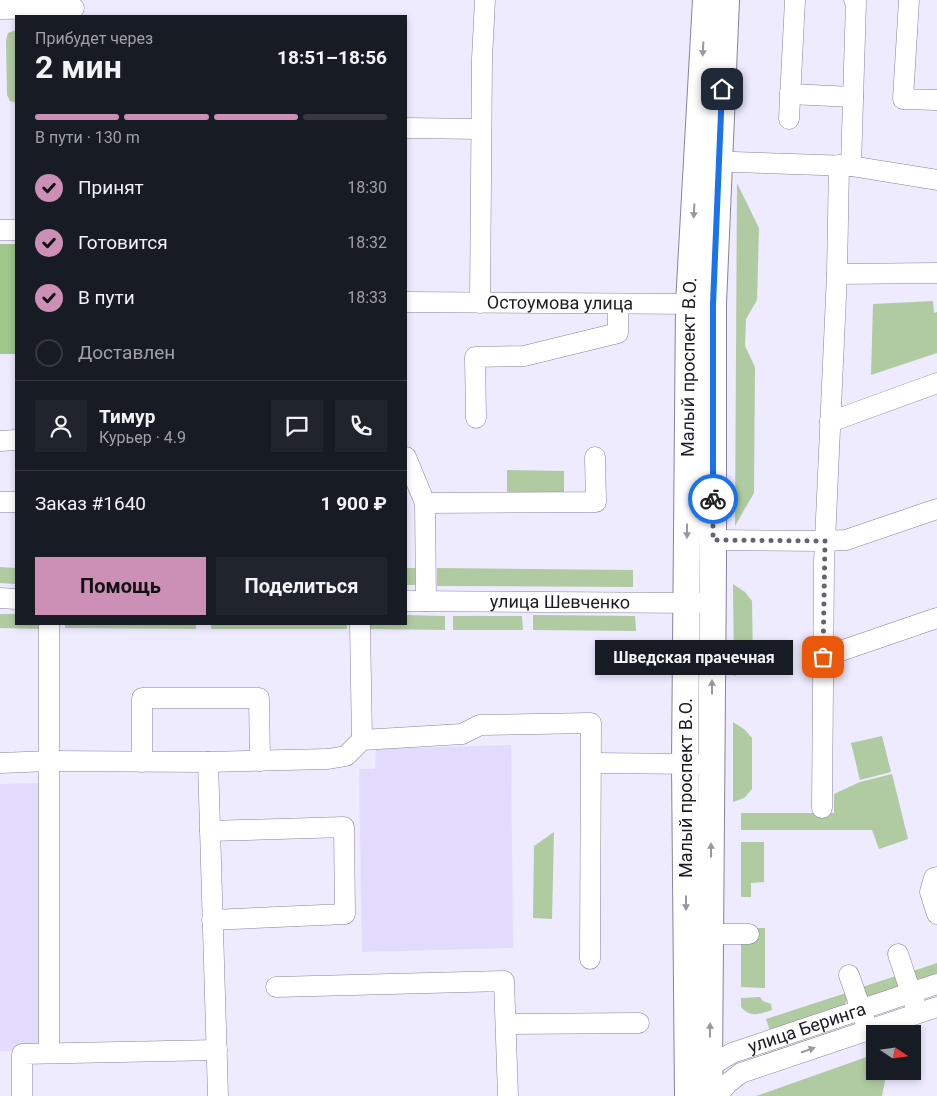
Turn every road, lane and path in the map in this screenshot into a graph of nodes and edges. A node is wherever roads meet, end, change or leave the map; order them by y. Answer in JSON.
{"nodes":[{"id":1,"x":485,"y":0,"type":"edge"},
{"id":2,"x":706,"y":0,"type":"edge"},
{"id":3,"x":726,"y":0,"type":"edge"},
{"id":4,"x":795,"y":0,"type":"edge"},
{"id":5,"x":854,"y":0,"type":"edge"},
{"id":6,"x":908,"y":0,"type":"edge"},
{"id":7,"x":74,"y":8,"type":"edge"},
{"id":8,"x":0,"y":9,"type":"edge"},
{"id":9,"x":790,"y":94,"type":"junction"},
{"id":10,"x":853,"y":96,"type":"junction"},
{"id":11,"x":937,"y":100,"type":"edge"},
{"id":12,"x":789,"y":119,"type":"dead end"},
{"id":13,"x":407,"y":128,"type":"edge"},
{"id":14,"x":481,"y":129,"type":"junction"},
{"id":15,"x":708,"y":161,"type":"junction"},
{"id":16,"x":845,"y":166,"type":"junction"},
{"id":17,"x":937,"y":180,"type":"edge"},
{"id":18,"x":0,"y":230,"type":"edge"},
{"id":19,"x":15,"y":230,"type":"edge"},
{"id":20,"x":937,"y":273,"type":"edge"},
{"id":21,"x":837,"y":274,"type":"junction"},
{"id":22,"x":407,"y":302,"type":"edge"},
{"id":23,"x":480,"y":303,"type":"junction"},
{"id":24,"x":618,"y":304,"type":"junction"},
{"id":25,"x":701,"y":304,"type":"junction"},
{"id":26,"x":937,"y":382,"type":"edge"},
{"id":27,"x":476,"y":418,"type":"dead end"},
{"id":28,"x":830,"y":422,"type":"junction"},
{"id":29,"x":15,"y":440,"type":"edge"},
{"id":30,"x":0,"y":441,"type":"edge"},
{"id":31,"x":595,"y":457,"type":"dead end"},
{"id":32,"x":407,"y":459,"type":"edge"},
{"id":33,"x":0,"y":502,"type":"edge"},
{"id":34,"x":15,"y":502,"type":"edge"},
{"id":35,"x":425,"y":502,"type":"junction"},
{"id":36,"x":937,"y":509,"type":"edge"},
{"id":37,"x":713,"y":540,"type":"junction"},
{"id":38,"x":825,"y":541,"type":"junction"},
{"id":39,"x":0,"y":598,"type":"edge"},
{"id":40,"x":15,"y":598,"type":"edge"},
{"id":41,"x":416,"y":601,"type":"edge"},
{"id":42,"x":687,"y":603,"type":"junction"},
{"id":43,"x":712,"y":603,"type":"junction"},
{"id":44,"x":937,"y":618,"type":"edge"},
{"id":45,"x":49,"y":625,"type":"edge"},
{"id":46,"x":360,"y":625,"type":"edge"},
{"id":47,"x":823,"y":657,"type":"junction"},
{"id":48,"x":362,"y":740,"type":"junction"},
{"id":49,"x":50,"y":761,"type":"junction"},
{"id":50,"x":260,"y":761,"type":"junction"},
{"id":51,"x":142,"y":762,"type":"junction"},
{"id":52,"x":208,"y":762,"type":"junction"},
{"id":53,"x":0,"y":763,"type":"edge"},
{"id":54,"x":592,"y":763,"type":"junction"},
{"id":55,"x":685,"y":764,"type":"junction"},
{"id":56,"x":711,"y":764,"type":"junction"},
{"id":57,"x":822,"y":808,"type":"dead end"},
{"id":58,"x":210,"y":831,"type":"junction"},
{"id":59,"x":937,"y":877,"type":"edge"},
{"id":60,"x":937,"y":914,"type":"edge"},
{"id":61,"x":212,"y":920,"type":"junction"},
{"id":62,"x":698,"y":934,"type":"junction"},
{"id":63,"x":750,"y":934,"type":"dead end"},
{"id":64,"x":898,"y":954,"type":"dead end"},
{"id":65,"x":590,"y":959,"type":"dead end"},
{"id":66,"x":850,"y":975,"type":"dead end"},
{"id":67,"x":937,"y":984,"type":"edge"},
{"id":68,"x":276,"y":987,"type":"dead end"},
{"id":69,"x":910,"y":993,"type":"junction"},
{"id":70,"x":888,"y":1001,"type":"junction"},
{"id":71,"x":937,"y":1007,"type":"edge"},
{"id":72,"x":861,"y":1010,"type":"junction"},
{"id":73,"x":918,"y":1013,"type":"junction"},
{"id":74,"x":894,"y":1021,"type":"junction"},
{"id":75,"x":640,"y":1023,"type":"dead end"},
{"id":76,"x":506,"y":1024,"type":"junction"},
{"id":77,"x":866,"y":1025,"type":"edge"},
{"id":78,"x":882,"y":1025,"type":"edge"},
{"id":79,"x":866,"y":1031,"type":"edge"},
{"id":80,"x":217,"y":1050,"type":"junction"},
{"id":81,"x":49,"y":1054,"type":"junction"},
{"id":82,"x":709,"y":1067,"type":"junction"},
{"id":83,"x":22,"y":1096,"type":"edge"},
{"id":84,"x":218,"y":1096,"type":"edge"},
{"id":85,"x":508,"y":1096,"type":"edge"},
{"id":86,"x":688,"y":1096,"type":"edge"},
{"id":87,"x":697,"y":1096,"type":"edge"},
{"id":88,"x":712,"y":1096,"type":"edge"},
{"id":89,"x":717,"y":1096,"type":"edge"}],
"edges":[{"from":1,"to":14,"type":"street"},
{"from":2,"to":15,"type":"main road","name":"Малый проспект В.О.","one_way":true},
{"from":3,"to":15,"type":"main road","name":"Малый проспект В.О."},
{"from":4,"to":9,"type":"street"},
{"from":5,"to":10,"type":"street"},
{"from":6,"to":11,"type":"street"},
{"from":7,"to":8,"type":"street"},
{"from":9,"to":10,"type":"street"},
{"from":9,"to":12,"type":"street"},
{"from":10,"to":16,"type":"street"},
{"from":13,"to":14,"type":"street"},
{"from":14,"to":23,"type":"street"},
{"from":15,"to":16,"type":"street"},
{"from":15,"to":25,"type":"main road","name":"Малый проспект В.О."},
{"from":16,"to":17,"type":"street"},
{"from":16,"to":21,"type":"street"},
{"from":18,"to":19,"type":"street"},
{"from":20,"to":21,"type":"street"},
{"from":21,"to":28,"type":"street"},
{"from":22,"to":23,"type":"street","name":"Остоумова улица"},
{"from":23,"to":24,"type":"street","name":"Остоумова улица"},
{"from":24,"to":25,"type":"street","name":"Остоумова улица"},
{"from":24,"to":27,"type":"street"},
{"from":25,"to":37,"type":"main road","name":"Малый проспект В.О."},
{"from":25,"to":42,"type":"main road","name":"Малый проспект В.О.","one_way":true},
{"from":26,"to":28,"type":"street"},
{"from":28,"to":38,"type":"street"},
{"from":29,"to":30,"type":"street"},
{"from":31,"to":35,"type":"street"},
{"from":32,"to":35,"type":"street"},
{"from":33,"to":34,"type":"street"},
{"from":35,"to":41,"type":"street"},
{"from":36,"to":38,"type":"street"},
{"from":37,"to":38,"type":"street"},
{"from":37,"to":43,"type":"main road","name":"Малый проспект В.О."},
{"from":38,"to":47,"type":"street"},
{"from":39,"to":40,"type":"street"},
{"from":41,"to":42,"type":"street","name":"улица Шевченко"},
{"from":42,"to":43,"type":"street","name":"улица Шевченко"},
{"from":42,"to":55,"type":"main road","name":"Малый проспект В.О."},
{"from":56,"to":43,"type":"main road","name":"Малый проспект В.О.","one_way":true},
{"from":44,"to":47,"type":"street"},
{"from":45,"to":49,"type":"street"},
{"from":46,"to":48,"type":"street"},
{"from":47,"to":57,"type":"street"},
{"from":48,"to":50,"type":"street"},
{"from":48,"to":54,"type":"street"},
{"from":49,"to":51,"type":"street"},
{"from":49,"to":53,"type":"street"},
{"from":49,"to":81,"type":"street"},
{"from":50,"to":51,"type":"street"},
{"from":50,"to":52,"type":"street"},
{"from":51,"to":52,"type":"street"},
{"from":52,"to":58,"type":"street"},
{"from":54,"to":55,"type":"street"},
{"from":54,"to":65,"type":"street"},
{"from":55,"to":56,"type":"street"},
{"from":55,"to":62,"type":"main road","name":"Малый проспект В.О.","one_way":true},
{"from":62,"to":56,"type":"main road","name":"Малый проспект В.О.","one_way":true},
{"from":58,"to":61,"type":"street"},
{"from":58,"to":61,"type":"street"},
{"from":59,"to":60,"type":"street"},
{"from":61,"to":80,"type":"street"},
{"from":62,"to":63,"type":"street"},
{"from":82,"to":62,"type":"main road","name":"Малый проспект В.О.","one_way":true},
{"from":62,"to":86,"type":"main road","name":"Малый проспект В.О."},
{"from":64,"to":69,"type":"street"},
{"from":66,"to":72,"type":"street"},
{"from":67,"to":69,"type":"street","name":"улица Беринга"},
{"from":68,"to":76,"type":"street"},
{"from":69,"to":70,"type":"street","name":"улица Беринга"},
{"from":69,"to":73,"type":"street"},
{"from":70,"to":72,"type":"street","name":"улица Беринга"},
{"from":70,"to":74,"type":"street"},
{"from":71,"to":73,"type":"street","name":"улица Беринга"},
{"from":72,"to":77,"type":"street"},
{"from":72,"to":82,"type":"street","name":"улица Беринга"},
{"from":73,"to":74,"type":"street","name":"улица Беринга"},
{"from":74,"to":78,"type":"street","name":"улица Беринга"},
{"from":75,"to":76,"type":"street"},
{"from":76,"to":85,"type":"street"},
{"from":89,"to":79,"type":"street","name":"улица Беринга","one_way":true},
{"from":80,"to":81,"type":"street"},
{"from":80,"to":84,"type":"street"},
{"from":81,"to":83,"type":"street"},
{"from":82,"to":87,"type":"street"},
{"from":82,"to":88,"type":"main road","name":"Малый проспект В.О."}]}
